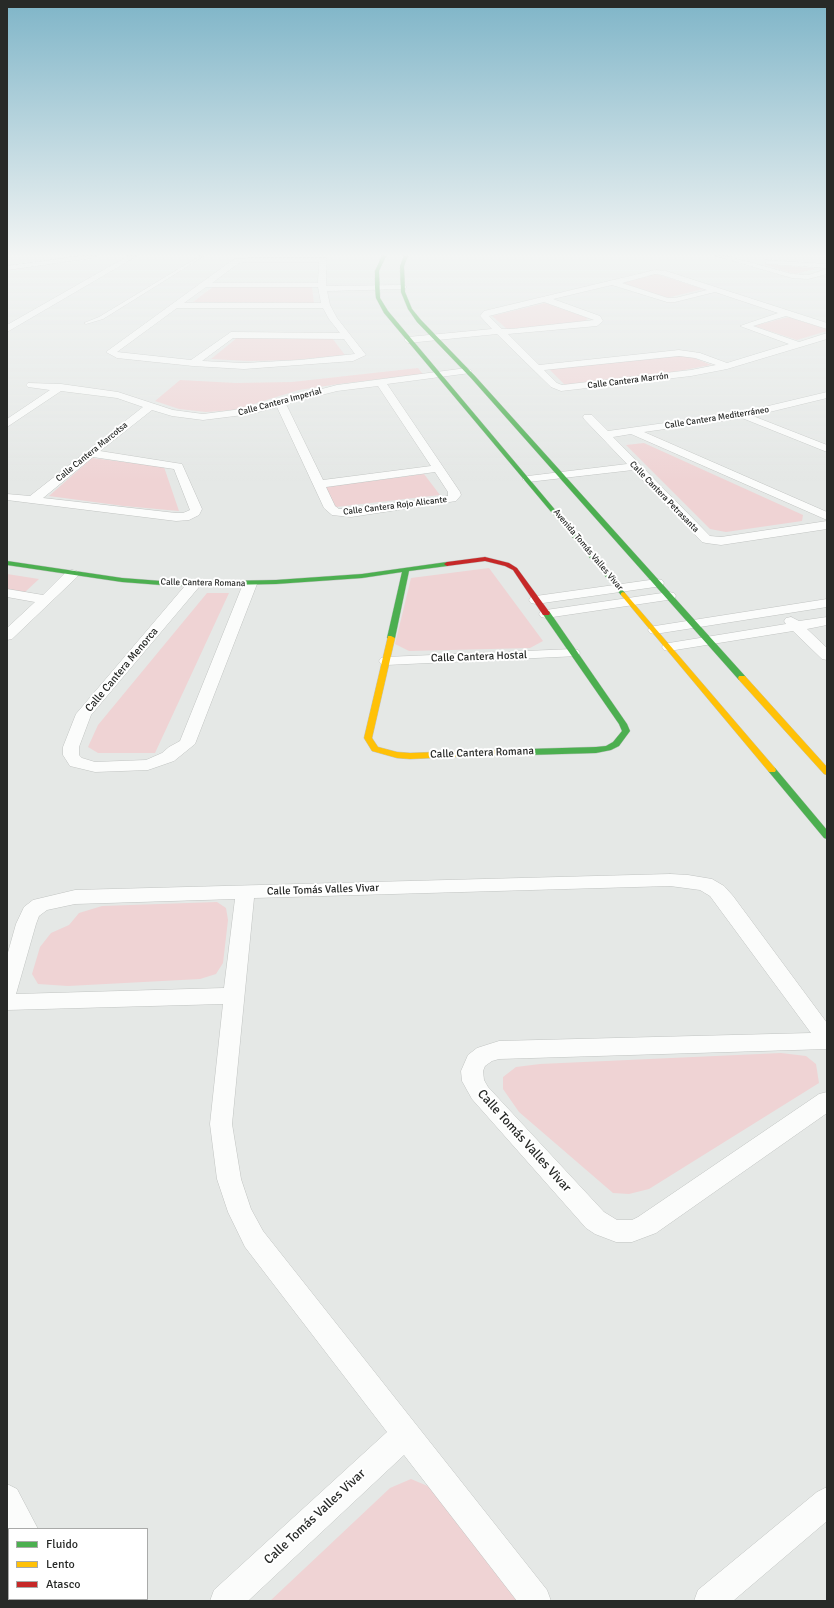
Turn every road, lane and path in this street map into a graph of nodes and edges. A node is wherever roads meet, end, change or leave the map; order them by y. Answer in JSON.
{"nodes":[{"id":1,"x":141,"y":331,"type":"edge"},
{"id":2,"x":342,"y":331,"type":"edge"},
{"id":3,"x":401,"y":331,"type":"edge"},
{"id":4,"x":428,"y":331,"type":"edge"},
{"id":5,"x":503,"y":331,"type":"edge"},
{"id":6,"x":524,"y":331,"type":"edge"},
{"id":7,"x":755,"y":331,"type":"edge"},
{"id":8,"x":505,"y":333,"type":"junction"},
{"id":9,"x":346,"y":336,"type":"junction"},
{"id":10,"x":827,"y":336,"type":"edge"},
{"id":11,"x":436,"y":340,"type":"junction"},
{"id":12,"x":410,"y":342,"type":"junction"},
{"id":13,"x":800,"y":345,"type":"junction"},
{"id":14,"x":193,"y":363,"type":"junction"},
{"id":15,"x":727,"y":366,"type":"junction"},
{"id":16,"x":536,"y":368,"type":"junction"},
{"id":17,"x":470,"y":374,"type":"junction"},
{"id":18,"x":441,"y":377,"type":"junction"},
{"id":19,"x":382,"y":384,"type":"junction"},
{"id":20,"x":31,"y":385,"type":"dead end"},
{"id":21,"x":61,"y":387,"type":"junction"},
{"id":22,"x":827,"y":395,"type":"edge"},
{"id":23,"x":280,"y":402,"type":"junction"},
{"id":24,"x":151,"y":405,"type":"junction"},
{"id":25,"x":743,"y":416,"type":"junction"},
{"id":26,"x":588,"y":417,"type":"dead end"},
{"id":27,"x":7,"y":424,"type":"edge"},
{"id":28,"x":632,"y":431,"type":"junction"},
{"id":29,"x":606,"y":435,"type":"junction"},
{"id":30,"x":827,"y":449,"type":"edge"},
{"id":31,"x":90,"y":453,"type":"junction"},
{"id":32,"x":631,"y":462,"type":"junction"},
{"id":33,"x":438,"y":468,"type":"junction"},
{"id":34,"x":557,"y":471,"type":"junction"},
{"id":35,"x":525,"y":475,"type":"junction"},
{"id":36,"x":319,"y":484,"type":"junction"},
{"id":37,"x":7,"y":496,"type":"edge"},
{"id":38,"x":33,"y":500,"type":"junction"},
{"id":39,"x":827,"y":516,"type":"edge"},
{"id":40,"x":827,"y":526,"type":"edge"},
{"id":41,"x":7,"y":563,"type":"edge"},
{"id":42,"x":406,"y":570,"type":"junction"},
{"id":43,"x":72,"y":574,"type":"junction"},
{"id":44,"x":657,"y":583,"type":"junction"},
{"id":45,"x":194,"y":584,"type":"junction"},
{"id":46,"x":250,"y":584,"type":"junction"},
{"id":47,"x":620,"y":588,"type":"junction"},
{"id":48,"x":591,"y":592,"type":"junction"},
{"id":49,"x":7,"y":593,"type":"edge"},
{"id":50,"x":669,"y":596,"type":"junction"},
{"id":51,"x":45,"y":599,"type":"junction"},
{"id":52,"x":536,"y":600,"type":"junction"},
{"id":53,"x":631,"y":601,"type":"junction"},
{"id":54,"x":827,"y":604,"type":"edge"},
{"id":55,"x":601,"y":606,"type":"junction"},
{"id":56,"x":781,"y":611,"type":"junction"},
{"id":57,"x":546,"y":614,"type":"junction"},
{"id":58,"x":827,"y":621,"type":"edge"},
{"id":59,"x":695,"y":624,"type":"junction"},
{"id":60,"x":796,"y":626,"type":"junction"},
{"id":61,"x":655,"y":630,"type":"junction"},
{"id":62,"x":7,"y":636,"type":"edge"},
{"id":63,"x":710,"y":640,"type":"junction"},
{"id":64,"x":668,"y":647,"type":"junction"},
{"id":65,"x":573,"y":653,"type":"junction"},
{"id":66,"x":827,"y":656,"type":"edge"},
{"id":67,"x":386,"y":660,"type":"junction"},
{"id":68,"x":827,"y":772,"type":"edge"},
{"id":69,"x":827,"y":836,"type":"edge"},
{"id":70,"x":245,"y":893,"type":"junction"},
{"id":71,"x":7,"y":991,"type":"edge"},
{"id":72,"x":234,"y":996,"type":"junction"},
{"id":73,"x":7,"y":1002,"type":"edge"},
{"id":74,"x":827,"y":1040,"type":"edge"},
{"id":75,"x":827,"y":1100,"type":"edge"},
{"id":76,"x":406,"y":1434,"type":"junction"},
{"id":77,"x":7,"y":1498,"type":"edge"},
{"id":78,"x":827,"y":1502,"type":"edge"},
{"id":79,"x":23,"y":1528,"type":"edge"},
{"id":80,"x":225,"y":1601,"type":"edge"},
{"id":81,"x":536,"y":1601,"type":"edge"},
{"id":82,"x":709,"y":1601,"type":"edge"}],
"edges":[{"from":1,"to":14,"type":"street"},
{"from":2,"to":9,"type":"street"},
{"from":3,"to":12,"type":"main road","name":"Avenida Tomás Valles Vivar"},
{"from":4,"to":11,"type":"main road"},
{"from":5,"to":8,"type":"street","name":"Calle Cantera Marrón"},
{"from":6,"to":8,"type":"street"},
{"from":7,"to":13,"type":"street"},
{"from":8,"to":11,"type":"street"},
{"from":8,"to":16,"type":"street","name":"Calle Cantera Marrón"},
{"from":9,"to":14,"type":"street"},
{"from":9,"to":14,"type":"street"},
{"from":10,"to":13,"type":"street","name":"Calle Cantera Marrón"},
{"from":11,"to":12,"type":"street"},
{"from":11,"to":17,"type":"main road"},
{"from":12,"to":18,"type":"main road","name":"Avenida Tomás Valles Vivar"},
{"from":13,"to":15,"type":"street","name":"Calle Cantera Marrón"},
{"from":15,"to":16,"type":"street"},
{"from":15,"to":16,"type":"street","name":"Calle Cantera Marrón"},
{"from":17,"to":18,"type":"street","name":"Calle Cantera Imperial"},
{"from":17,"to":34,"type":"main road"},
{"from":18,"to":19,"type":"street","name":"Calle Cantera Imperial"},
{"from":18,"to":35,"type":"main road","name":"Avenida Tomás Valles Vivar"},
{"from":19,"to":23,"type":"street","name":"Calle Cantera Imperial"},
{"from":19,"to":33,"type":"street","name":"Calle Cantera Rojo Alicante"},
{"from":20,"to":21,"type":"street","name":"Calle Cantera Imperial"},
{"from":21,"to":24,"type":"street","name":"Calle Cantera Imperial"},
{"from":21,"to":27,"type":"street"},
{"from":22,"to":25,"type":"street","name":"Calle Cantera Mediterráneo"},
{"from":23,"to":24,"type":"street","name":"Calle Cantera Imperial"},
{"from":23,"to":36,"type":"street","name":"Calle Cantera Rojo Alicante"},
{"from":24,"to":31,"type":"street","name":"Calle Cantera Marcotsa"},
{"from":25,"to":28,"type":"street","name":"Calle Cantera Mediterráneo"},
{"from":25,"to":30,"type":"street"},
{"from":26,"to":29,"type":"street","name":"Calle Cantera Petrasanta"},
{"from":28,"to":29,"type":"street","name":"Calle Cantera Mediterráneo"},
{"from":28,"to":39,"type":"street"},
{"from":29,"to":32,"type":"street","name":"Calle Cantera Petrasanta"},
{"from":31,"to":38,"type":"street","name":"Calle Cantera Marcotsa"},
{"from":31,"to":38,"type":"street"},
{"from":32,"to":34,"type":"street"},
{"from":32,"to":40,"type":"street","name":"Calle Cantera Petrasanta"},
{"from":33,"to":36,"type":"street"},
{"from":33,"to":36,"type":"street","name":"Calle Cantera Rojo Alicante"},
{"from":34,"to":35,"type":"street"},
{"from":34,"to":44,"type":"main road"},
{"from":35,"to":47,"type":"main road","name":"Avenida Tomás Valles Vivar"},
{"from":37,"to":38,"type":"street"},
{"from":41,"to":43,"type":"main road","name":"Calle Cantera Romana"},
{"from":42,"to":46,"type":"main road","name":"Calle Cantera Romana"},
{"from":42,"to":52,"type":"main road","name":"Calle Cantera Romana"},
{"from":42,"to":67,"type":"main road","name":"Calle Cantera Romana"},
{"from":43,"to":45,"type":"main road","name":"Calle Cantera Romana"},
{"from":43,"to":51,"type":"street"},
{"from":44,"to":47,"type":"street"},
{"from":44,"to":50,"type":"main road"},
{"from":45,"to":46,"type":"main road","name":"Calle Cantera Romana"},
{"from":45,"to":46,"type":"street","name":"Calle Cantera Menorca"},
{"from":47,"to":48,"type":"street"},
{"from":47,"to":53,"type":"main road","name":"Avenida Tomás Valles Vivar"},
{"from":48,"to":52,"type":"street"},
{"from":48,"to":55,"type":"street"},
{"from":49,"to":51,"type":"street"},
{"from":50,"to":53,"type":"street"},
{"from":50,"to":59,"type":"main road"},
{"from":51,"to":62,"type":"street"},
{"from":52,"to":57,"type":"main road","name":"Calle Cantera Romana"},
{"from":53,"to":55,"type":"street"},
{"from":53,"to":61,"type":"main road","name":"Avenida Tomás Valles Vivar"},
{"from":54,"to":56,"type":"street"},
{"from":55,"to":57,"type":"street"},
{"from":56,"to":59,"type":"street"},
{"from":56,"to":60,"type":"street"},
{"from":57,"to":65,"type":"main road","name":"Calle Cantera Romana"},
{"from":58,"to":60,"type":"street"},
{"from":59,"to":61,"type":"street"},
{"from":59,"to":63,"type":"main road"},
{"from":60,"to":63,"type":"street"},
{"from":60,"to":66,"type":"street"},
{"from":61,"to":64,"type":"main road","name":"Avenida Tomás Valles Vivar"},
{"from":63,"to":64,"type":"street"},
{"from":63,"to":68,"type":"main road"},
{"from":64,"to":69,"type":"main road","name":"Avenida Tomás Valles Vivar"},
{"from":65,"to":67,"type":"street","name":"Calle Cantera Hostal"},
{"from":65,"to":67,"type":"main road","name":"Calle Cantera Romana"},
{"from":70,"to":71,"type":"street","name":"Calle Tomás Valles Vivar"},
{"from":70,"to":72,"type":"street"},
{"from":70,"to":74,"type":"street","name":"Calle Tomás Valles Vivar"},
{"from":72,"to":73,"type":"street"},
{"from":72,"to":76,"type":"street"},
{"from":74,"to":75,"type":"street","name":"Calle Tomás Valles Vivar"},
{"from":76,"to":80,"type":"street","name":"Calle Tomás Valles Vivar"},
{"from":76,"to":81,"type":"street"},
{"from":77,"to":79,"type":"street"},
{"from":78,"to":82,"type":"street"}]}
